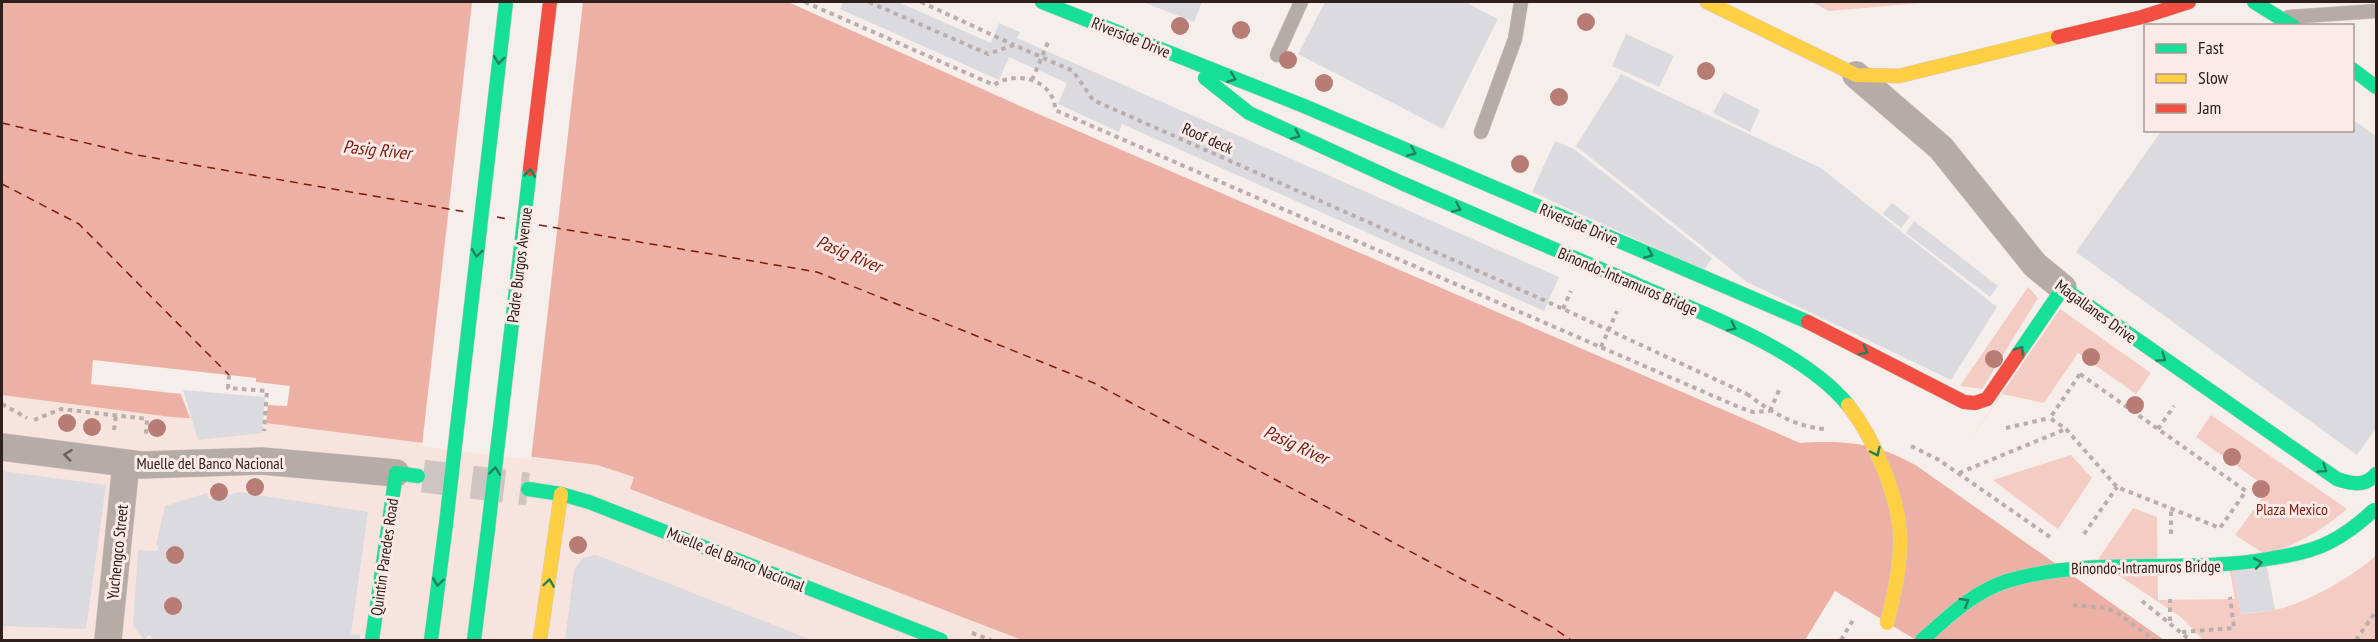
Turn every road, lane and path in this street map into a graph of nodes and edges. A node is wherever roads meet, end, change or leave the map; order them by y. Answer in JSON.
{"nodes":[{"id":1,"x":506,"y":2,"type":"edge"},
{"id":2,"x":550,"y":2,"type":"edge"},
{"id":3,"x":805,"y":2,"type":"edge"},
{"id":4,"x":869,"y":2,"type":"edge"},
{"id":5,"x":921,"y":2,"type":"edge"},
{"id":6,"x":1042,"y":2,"type":"edge"},
{"id":7,"x":1301,"y":2,"type":"edge"},
{"id":8,"x":1521,"y":2,"type":"edge"},
{"id":9,"x":1707,"y":2,"type":"edge"},
{"id":10,"x":2189,"y":2,"type":"edge"},
{"id":11,"x":2254,"y":2,"type":"edge"},
{"id":12,"x":2376,"y":11,"type":"edge"},
{"id":13,"x":2288,"y":21,"type":"edge"},
{"id":14,"x":1014,"y":45,"type":"junction"},
{"id":15,"x":1044,"y":50,"type":"dead end"},
{"id":16,"x":1277,"y":55,"type":"dead end"},
{"id":17,"x":1178,"y":56,"type":"junction"},
{"id":18,"x":2354,"y":70,"type":"edge"},
{"id":19,"x":1856,"y":75,"type":"junction"},
{"id":20,"x":1032,"y":80,"type":"junction"},
{"id":21,"x":2376,"y":87,"type":"edge"},
{"id":22,"x":1481,"y":132,"type":"dead end"},
{"id":23,"x":2063,"y":288,"type":"junction"},
{"id":24,"x":1617,"y":311,"type":"dead end"},
{"id":25,"x":1601,"y":347,"type":"junction"},
{"id":26,"x":229,"y":375,"type":"dead end"},
{"id":27,"x":1776,"y":390,"type":"dead end"},
{"id":28,"x":1784,"y":395,"type":"dead end"},
{"id":29,"x":2176,"y":403,"type":"dead end"},
{"id":30,"x":2,"y":404,"type":"edge"},
{"id":31,"x":2049,"y":418,"type":"junction"},
{"id":32,"x":147,"y":419,"type":"dead end"},
{"id":33,"x":1814,"y":419,"type":"dead end"},
{"id":34,"x":2000,"y":429,"type":"dead end"},
{"id":35,"x":2066,"y":429,"type":"junction"},
{"id":36,"x":2158,"y":429,"type":"junction"},
{"id":37,"x":1827,"y":434,"type":"dead end"},
{"id":38,"x":2,"y":447,"type":"edge"},
{"id":39,"x":262,"y":461,"type":"junction"},
{"id":40,"x":126,"y":463,"type":"junction"},
{"id":41,"x":1958,"y":473,"type":"dead end"},
{"id":42,"x":407,"y":474,"type":"joint"},
{"id":43,"x":2376,"y":474,"type":"edge"},
{"id":44,"x":2118,"y":487,"type":"junction"},
{"id":45,"x":528,"y":489,"type":"tunnel mouth"},
{"id":46,"x":561,"y":494,"type":"junction"},
{"id":47,"x":2376,"y":507,"type":"edge"},
{"id":48,"x":2082,"y":537,"type":"dead end"},
{"id":49,"x":2072,"y":605,"type":"dead end"},
{"id":50,"x":2376,"y":611,"type":"edge"},
{"id":51,"x":1856,"y":615,"type":"dead end"},
{"id":52,"x":2170,"y":622,"type":"dead end"},
{"id":53,"x":2234,"y":628,"type":"dead end"},
{"id":54,"x":1881,"y":632,"type":"dead end"},
{"id":55,"x":2182,"y":632,"type":"junction"},
{"id":56,"x":108,"y":640,"type":"edge"},
{"id":57,"x":372,"y":640,"type":"edge"},
{"id":58,"x":430,"y":640,"type":"edge"},
{"id":59,"x":474,"y":640,"type":"edge"},
{"id":60,"x":540,"y":640,"type":"edge"},
{"id":61,"x":941,"y":640,"type":"edge"},
{"id":62,"x":1841,"y":640,"type":"edge"},
{"id":63,"x":1922,"y":640,"type":"edge"},
{"id":64,"x":2154,"y":640,"type":"edge"},
{"id":65,"x":2190,"y":640,"type":"edge"},
{"id":66,"x":2356,"y":640,"type":"edge"}],
"edges":[{"from":1,"to":58,"type":"street","one_way":true,"bridge":true},
{"from":59,"to":2,"type":"street","name":"Padre Burgos Avenue","one_way":true,"bridge":true},
{"from":3,"to":20,"type":"path"},
{"from":4,"to":14,"type":"path","bridge":true},
{"from":5,"to":14,"type":"path","name":"Roof deck"},
{"from":6,"to":17,"type":"street","name":"Riverside Drive"},
{"from":7,"to":16,"type":"lane"},
{"from":8,"to":22,"type":"lane"},
{"from":9,"to":19,"type":"street","name":"Magallanes Drive"},
{"from":10,"to":19,"type":"street","name":"Magallanes Drive"},
{"from":11,"to":13,"type":"street"},
{"from":12,"to":13,"type":"lane"},
{"from":14,"to":25,"type":"path","name":"Roof deck","bridge":true},
{"from":15,"to":20,"type":"path"},
{"from":17,"to":23,"type":"street","name":"Riverside Drive","one_way":true},
{"from":17,"to":54,"type":"street","name":"Binondo-Intramuros Bridge","one_way":true,"bridge":true},
{"from":18,"to":21,"type":"street"},
{"from":19,"to":23,"type":"street","name":"Magallanes Drive"},
{"from":20,"to":25,"type":"path"},
{"from":23,"to":43,"type":"street","name":"Magallanes Drive","one_way":true},
{"from":24,"to":25,"type":"path"},
{"from":26,"to":39,"type":"path"},
{"from":27,"to":28,"type":"path"},
{"from":29,"to":36,"type":"path"},
{"from":30,"to":32,"type":"path"},
{"from":31,"to":34,"type":"path"},
{"from":31,"to":35,"type":"path"},
{"from":31,"to":36,"type":"path"},
{"from":33,"to":37,"type":"path"},
{"from":35,"to":41,"type":"path"},
{"from":35,"to":44,"type":"path"},
{"from":36,"to":44,"type":"path"},
{"from":40,"to":38,"type":"street","name":"Muelle del Banco Nacional","one_way":true},
{"from":39,"to":40,"type":"street","name":"Muelle del Banco Nacional"},
{"from":39,"to":42,"type":"street","name":"Muelle del Banco Nacional"},
{"from":40,"to":56,"type":"street","name":"Yuchengco Street"},
{"from":42,"to":57,"type":"street","name":"Quintin Paredes Road"},
{"from":44,"to":48,"type":"path"},
{"from":45,"to":46,"type":"street","name":"Muelle del Banco Nacional"},
{"from":60,"to":46,"type":"street","one_way":true},
{"from":46,"to":61,"type":"street","name":"Muelle del Banco Nacional"},
{"from":63,"to":47,"type":"street","name":"Binondo-Intramuros Bridge","one_way":true,"bridge":true},
{"from":49,"to":64,"type":"path"},
{"from":50,"to":66,"type":"path"},
{"from":51,"to":62,"type":"path"},
{"from":52,"to":55,"type":"path"},
{"from":53,"to":55,"type":"path"},
{"from":55,"to":65,"type":"path"}]}
